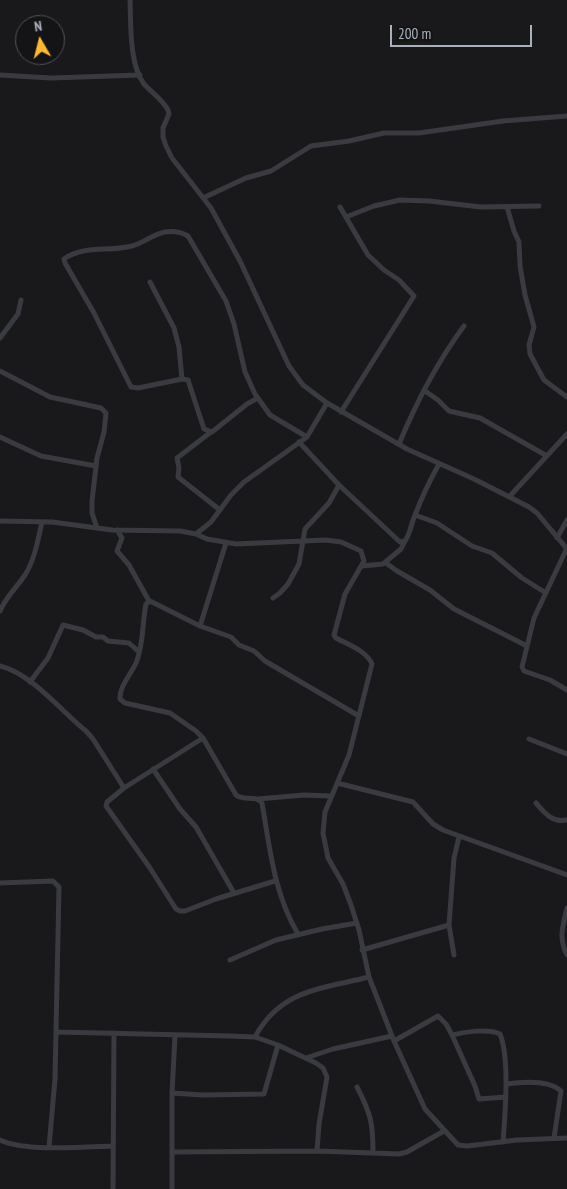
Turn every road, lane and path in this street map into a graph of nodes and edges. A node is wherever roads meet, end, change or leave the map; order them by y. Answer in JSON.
{"nodes":[{"id":1,"x":130,"y":0,"type":"edge"},
{"id":2,"x":140,"y":75,"type":"junction"},
{"id":3,"x":0,"y":76,"type":"edge"},
{"id":4,"x":567,"y":116,"type":"edge"},
{"id":5,"x":203,"y":198,"type":"junction"},
{"id":6,"x":539,"y":206,"type":"dead end"},
{"id":7,"x":340,"y":207,"type":"dead end"},
{"id":8,"x":507,"y":207,"type":"junction"},
{"id":9,"x":346,"y":217,"type":"junction"},
{"id":10,"x":150,"y":282,"type":"dead end"},
{"id":11,"x":22,"y":300,"type":"dead end"},
{"id":12,"x":464,"y":326,"type":"dead end"},
{"id":13,"x":0,"y":338,"type":"edge"},
{"id":14,"x":0,"y":371,"type":"edge"},
{"id":15,"x":182,"y":379,"type":"junction"},
{"id":16,"x":425,"y":391,"type":"junction"},
{"id":17,"x":567,"y":397,"type":"edge"},
{"id":18,"x":258,"y":398,"type":"junction"},
{"id":19,"x":327,"y":404,"type":"junction"},
{"id":20,"x":341,"y":412,"type":"junction"},
{"id":21,"x":212,"y":432,"type":"junction"},
{"id":22,"x":567,"y":434,"type":"edge"},
{"id":23,"x":0,"y":437,"type":"edge"},
{"id":24,"x":306,"y":437,"type":"junction"},
{"id":25,"x":299,"y":442,"type":"junction"},
{"id":26,"x":399,"y":444,"type":"junction"},
{"id":27,"x":547,"y":456,"type":"junction"},
{"id":28,"x":439,"y":464,"type":"junction"},
{"id":29,"x":96,"y":466,"type":"junction"},
{"id":30,"x":340,"y":485,"type":"junction"},
{"id":31,"x":508,"y":497,"type":"junction"},
{"id":32,"x":220,"y":510,"type":"junction"},
{"id":33,"x":414,"y":515,"type":"junction"},
{"id":34,"x":567,"y":520,"type":"edge"},
{"id":35,"x":0,"y":521,"type":"edge"},
{"id":36,"x":42,"y":522,"type":"junction"},
{"id":37,"x":97,"y":528,"type":"junction"},
{"id":38,"x":117,"y":530,"type":"junction"},
{"id":39,"x":196,"y":534,"type":"junction"},
{"id":40,"x":557,"y":538,"type":"junction"},
{"id":41,"x":304,"y":540,"type":"junction"},
{"id":42,"x":405,"y":541,"type":"junction"},
{"id":43,"x":226,"y":544,"type":"junction"},
{"id":44,"x":567,"y":549,"type":"edge"},
{"id":45,"x":386,"y":562,"type":"junction"},
{"id":46,"x":362,"y":566,"type":"junction"},
{"id":47,"x":546,"y":593,"type":"junction"},
{"id":48,"x":273,"y":598,"type":"dead end"},
{"id":49,"x":148,"y":601,"type":"junction"},
{"id":50,"x":0,"y":611,"type":"edge"},
{"id":51,"x":200,"y":626,"type":"junction"},
{"id":52,"x":527,"y":646,"type":"junction"},
{"id":53,"x":139,"y":652,"type":"junction"},
{"id":54,"x":0,"y":666,"type":"edge"},
{"id":55,"x":30,"y":682,"type":"junction"},
{"id":56,"x":567,"y":690,"type":"edge"},
{"id":57,"x":359,"y":716,"type":"junction"},
{"id":58,"x":203,"y":738,"type":"junction"},
{"id":59,"x":529,"y":739,"type":"dead end"},
{"id":60,"x":567,"y":754,"type":"edge"},
{"id":61,"x":154,"y":769,"type":"junction"},
{"id":62,"x":337,"y":783,"type":"junction"},
{"id":63,"x":124,"y":788,"type":"junction"},
{"id":64,"x":330,"y":796,"type":"junction"},
{"id":65,"x":257,"y":799,"type":"junction"},
{"id":66,"x":536,"y":803,"type":"dead end"},
{"id":67,"x":567,"y":820,"type":"edge"},
{"id":68,"x":459,"y":837,"type":"junction"},
{"id":69,"x":567,"y":874,"type":"edge"},
{"id":70,"x":276,"y":881,"type":"junction"},
{"id":71,"x":0,"y":883,"type":"edge"},
{"id":72,"x":234,"y":893,"type":"junction"},
{"id":73,"x":567,"y":908,"type":"edge"},
{"id":74,"x":357,"y":924,"type":"junction"},
{"id":75,"x":449,"y":925,"type":"junction"},
{"id":76,"x":298,"y":934,"type":"junction"},
{"id":77,"x":362,"y":950,"type":"junction"},
{"id":78,"x":567,"y":954,"type":"edge"},
{"id":79,"x":454,"y":955,"type":"dead end"},
{"id":80,"x":230,"y":960,"type":"dead end"},
{"id":81,"x":369,"y":977,"type":"junction"},
{"id":82,"x":56,"y":1032,"type":"junction"},
{"id":83,"x":114,"y":1033,"type":"junction"},
{"id":84,"x":452,"y":1035,"type":"junction"},
{"id":85,"x":175,"y":1036,"type":"junction"},
{"id":86,"x":256,"y":1037,"type":"junction"},
{"id":87,"x":393,"y":1038,"type":"junction"},
{"id":88,"x":278,"y":1045,"type":"junction"},
{"id":89,"x":306,"y":1058,"type":"junction"},
{"id":90,"x":506,"y":1084,"type":"junction"},
{"id":91,"x":356,"y":1088,"type":"dead end"},
{"id":92,"x":172,"y":1093,"type":"junction"},
{"id":93,"x":506,"y":1098,"type":"junction"},
{"id":94,"x":444,"y":1131,"type":"junction"},
{"id":95,"x":554,"y":1138,"type":"junction"},
{"id":96,"x":567,"y":1138,"type":"edge"},
{"id":97,"x":0,"y":1140,"type":"edge"},
{"id":98,"x":503,"y":1142,"type":"junction"},
{"id":99,"x":113,"y":1146,"type":"junction"},
{"id":100,"x":49,"y":1147,"type":"junction"},
{"id":101,"x":317,"y":1151,"type":"junction"},
{"id":102,"x":172,"y":1152,"type":"junction"},
{"id":103,"x":373,"y":1153,"type":"junction"},
{"id":104,"x":113,"y":1189,"type":"edge"},
{"id":105,"x":172,"y":1189,"type":"edge"}],
"edges":[{"from":1,"to":2,"type":"street"},
{"from":2,"to":3,"type":"street"},
{"from":2,"to":5,"type":"street"},
{"from":4,"to":5,"type":"street"},
{"from":5,"to":19,"type":"street"},
{"from":6,"to":8,"type":"street"},
{"from":7,"to":9,"type":"street"},
{"from":8,"to":9,"type":"street"},
{"from":8,"to":17,"type":"street"},
{"from":9,"to":20,"type":"street"},
{"from":10,"to":15,"type":"street"},
{"from":11,"to":13,"type":"street"},
{"from":12,"to":16,"type":"street"},
{"from":14,"to":29,"type":"street"},
{"from":15,"to":18,"type":"street"},
{"from":15,"to":21,"type":"street"},
{"from":16,"to":26,"type":"street"},
{"from":16,"to":27,"type":"street"},
{"from":18,"to":21,"type":"street"},
{"from":18,"to":24,"type":"street"},
{"from":19,"to":20,"type":"street"},
{"from":19,"to":24,"type":"street"},
{"from":20,"to":26,"type":"street"},
{"from":21,"to":32,"type":"street"},
{"from":22,"to":27,"type":"street"},
{"from":23,"to":29,"type":"street"},
{"from":24,"to":25,"type":"street"},
{"from":25,"to":30,"type":"street"},
{"from":25,"to":32,"type":"street"},
{"from":26,"to":28,"type":"street"},
{"from":27,"to":31,"type":"street"},
{"from":28,"to":31,"type":"street"},
{"from":28,"to":33,"type":"street"},
{"from":29,"to":37,"type":"street"},
{"from":30,"to":41,"type":"street"},
{"from":30,"to":42,"type":"street"},
{"from":31,"to":40,"type":"street"},
{"from":32,"to":39,"type":"street"},
{"from":33,"to":42,"type":"street"},
{"from":33,"to":47,"type":"street"},
{"from":34,"to":40,"type":"street"},
{"from":35,"to":36,"type":"street"},
{"from":36,"to":37,"type":"street"},
{"from":36,"to":50,"type":"street"},
{"from":37,"to":38,"type":"street"},
{"from":38,"to":39,"type":"street"},
{"from":38,"to":49,"type":"street"},
{"from":39,"to":43,"type":"street"},
{"from":40,"to":44,"type":"street"},
{"from":41,"to":43,"type":"street"},
{"from":41,"to":46,"type":"street"},
{"from":41,"to":48,"type":"street"},
{"from":42,"to":45,"type":"street"},
{"from":43,"to":51,"type":"street"},
{"from":44,"to":47,"type":"street"},
{"from":45,"to":46,"type":"street"},
{"from":45,"to":52,"type":"street"},
{"from":46,"to":57,"type":"street"},
{"from":47,"to":52,"type":"street"},
{"from":49,"to":51,"type":"street"},
{"from":49,"to":53,"type":"street"},
{"from":51,"to":57,"type":"street"},
{"from":52,"to":56,"type":"street"},
{"from":53,"to":55,"type":"street"},
{"from":53,"to":58,"type":"street"},
{"from":54,"to":55,"type":"street"},
{"from":55,"to":63,"type":"street"},
{"from":57,"to":62,"type":"street"},
{"from":58,"to":61,"type":"street"},
{"from":58,"to":65,"type":"street"},
{"from":59,"to":60,"type":"street"},
{"from":61,"to":63,"type":"street"},
{"from":61,"to":72,"type":"street"},
{"from":62,"to":64,"type":"street"},
{"from":62,"to":68,"type":"street"},
{"from":63,"to":72,"type":"street"},
{"from":64,"to":65,"type":"street"},
{"from":64,"to":74,"type":"street"},
{"from":65,"to":70,"type":"street"},
{"from":66,"to":67,"type":"street"},
{"from":68,"to":69,"type":"street"},
{"from":68,"to":75,"type":"street"},
{"from":70,"to":72,"type":"street"},
{"from":70,"to":76,"type":"street"},
{"from":71,"to":82,"type":"street"},
{"from":73,"to":78,"type":"street"},
{"from":74,"to":76,"type":"street"},
{"from":74,"to":77,"type":"street"},
{"from":75,"to":77,"type":"street"},
{"from":75,"to":79,"type":"street"},
{"from":76,"to":80,"type":"street"},
{"from":77,"to":81,"type":"street"},
{"from":81,"to":86,"type":"street"},
{"from":81,"to":87,"type":"street"},
{"from":82,"to":83,"type":"street"},
{"from":82,"to":100,"type":"street"},
{"from":83,"to":85,"type":"street"},
{"from":83,"to":99,"type":"street"},
{"from":84,"to":87,"type":"street"},
{"from":84,"to":90,"type":"street"},
{"from":84,"to":93,"type":"street"},
{"from":85,"to":86,"type":"street"},
{"from":85,"to":92,"type":"street"},
{"from":86,"to":88,"type":"street"},
{"from":87,"to":89,"type":"street"},
{"from":87,"to":94,"type":"street"},
{"from":88,"to":89,"type":"street"},
{"from":88,"to":92,"type":"street"},
{"from":89,"to":101,"type":"street"},
{"from":90,"to":93,"type":"street"},
{"from":90,"to":95,"type":"street"},
{"from":91,"to":103,"type":"street"},
{"from":92,"to":102,"type":"street"},
{"from":93,"to":98,"type":"street"},
{"from":94,"to":98,"type":"street"},
{"from":94,"to":103,"type":"street"},
{"from":95,"to":96,"type":"street"},
{"from":95,"to":98,"type":"street"},
{"from":97,"to":100,"type":"street"},
{"from":99,"to":100,"type":"street"},
{"from":99,"to":104,"type":"street"},
{"from":101,"to":102,"type":"street"},
{"from":101,"to":103,"type":"street"},
{"from":102,"to":105,"type":"street"}]}
